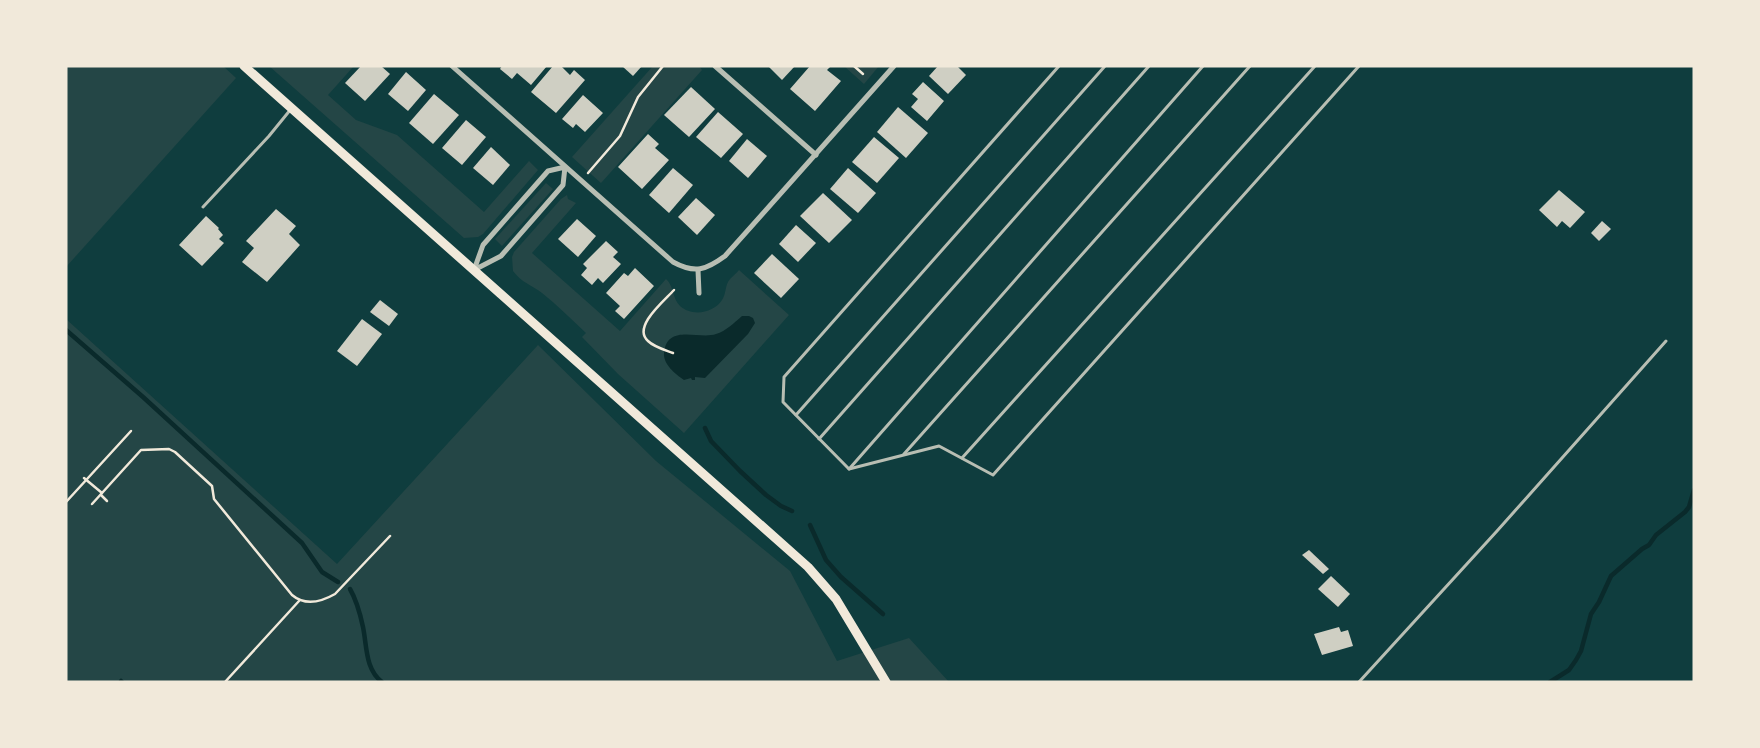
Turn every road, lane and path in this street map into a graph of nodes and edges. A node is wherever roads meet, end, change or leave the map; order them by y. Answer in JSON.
{"nodes":[{"id":1,"x":244,"y":66,"type":"edge"},
{"id":2,"x":452,"y":66,"type":"edge"},
{"id":3,"x":663,"y":66,"type":"edge"},
{"id":4,"x":715,"y":66,"type":"edge"},
{"id":5,"x":854,"y":66,"type":"edge"},
{"id":6,"x":894,"y":66,"type":"edge"},
{"id":7,"x":1059,"y":66,"type":"edge"},
{"id":8,"x":1105,"y":66,"type":"edge"},
{"id":9,"x":1150,"y":66,"type":"edge"},
{"id":10,"x":1203,"y":66,"type":"edge"},
{"id":11,"x":1250,"y":66,"type":"edge"},
{"id":12,"x":1315,"y":66,"type":"edge"},
{"id":13,"x":1358,"y":66,"type":"edge"},
{"id":14,"x":863,"y":74,"type":"dead end"},
{"id":15,"x":292,"y":108,"type":"junction"},
{"id":16,"x":816,"y":155,"type":"junction"},
{"id":17,"x":565,"y":167,"type":"junction"},
{"id":18,"x":588,"y":173,"type":"dead end"},
{"id":19,"x":203,"y":207,"type":"dead end"},
{"id":20,"x":474,"y":270,"type":"junction"},
{"id":21,"x":698,"y":270,"type":"junction"},
{"id":22,"x":674,"y":290,"type":"dead end"},
{"id":23,"x":699,"y":292,"type":"dead end"},
{"id":24,"x":1666,"y":341,"type":"dead end"},
{"id":25,"x":673,"y":353,"type":"dead end"},
{"id":26,"x":796,"y":415,"type":"junction"},
{"id":27,"x":131,"y":431,"type":"dead end"},
{"id":28,"x":819,"y":438,"type":"junction"},
{"id":29,"x":903,"y":455,"type":"junction"},
{"id":30,"x":962,"y":458,"type":"junction"},
{"id":31,"x":849,"y":469,"type":"junction"},
{"id":32,"x":85,"y":479,"type":"junction"},
{"id":33,"x":213,"y":491,"type":"junction"},
{"id":34,"x":101,"y":494,"type":"junction"},
{"id":35,"x":208,"y":496,"type":"dead end"},
{"id":36,"x":107,"y":501,"type":"dead end"},
{"id":37,"x":66,"y":502,"type":"edge"},
{"id":38,"x":92,"y":504,"type":"dead end"},
{"id":39,"x":390,"y":536,"type":"dead end"},
{"id":40,"x":299,"y":600,"type":"junction"},
{"id":41,"x":226,"y":682,"type":"edge"},
{"id":42,"x":886,"y":682,"type":"edge"},
{"id":43,"x":1359,"y":682,"type":"edge"}],
"edges":[{"from":1,"to":15,"type":"main road"},
{"from":2,"to":17,"type":"street"},
{"from":3,"to":18,"type":"path"},
{"from":4,"to":16,"type":"street"},
{"from":5,"to":14,"type":"path"},
{"from":6,"to":16,"type":"street"},
{"from":7,"to":26,"type":"lane"},
{"from":8,"to":26,"type":"lane"},
{"from":9,"to":28,"type":"lane"},
{"from":10,"to":31,"type":"lane"},
{"from":11,"to":29,"type":"lane"},
{"from":12,"to":30,"type":"lane"},
{"from":13,"to":30,"type":"lane"},
{"from":15,"to":19,"type":"lane"},
{"from":15,"to":20,"type":"main road"},
{"from":16,"to":21,"type":"street"},
{"from":17,"to":20,"type":"street"},
{"from":17,"to":20,"type":"street"},
{"from":17,"to":21,"type":"street"},
{"from":20,"to":42,"type":"main road"},
{"from":21,"to":23,"type":"street"},
{"from":22,"to":25,"type":"path"},
{"from":24,"to":43,"type":"lane"},
{"from":26,"to":28,"type":"lane"},
{"from":27,"to":32,"type":"path"},
{"from":28,"to":31,"type":"lane"},
{"from":29,"to":30,"type":"lane"},
{"from":29,"to":31,"type":"lane"},
{"from":32,"to":34,"type":"path"},
{"from":32,"to":37,"type":"path"},
{"from":33,"to":34,"type":"path"},
{"from":33,"to":35,"type":"path"},
{"from":33,"to":40,"type":"path"},
{"from":34,"to":36,"type":"path"},
{"from":34,"to":38,"type":"path"},
{"from":39,"to":40,"type":"path"},
{"from":40,"to":41,"type":"path"}]}
